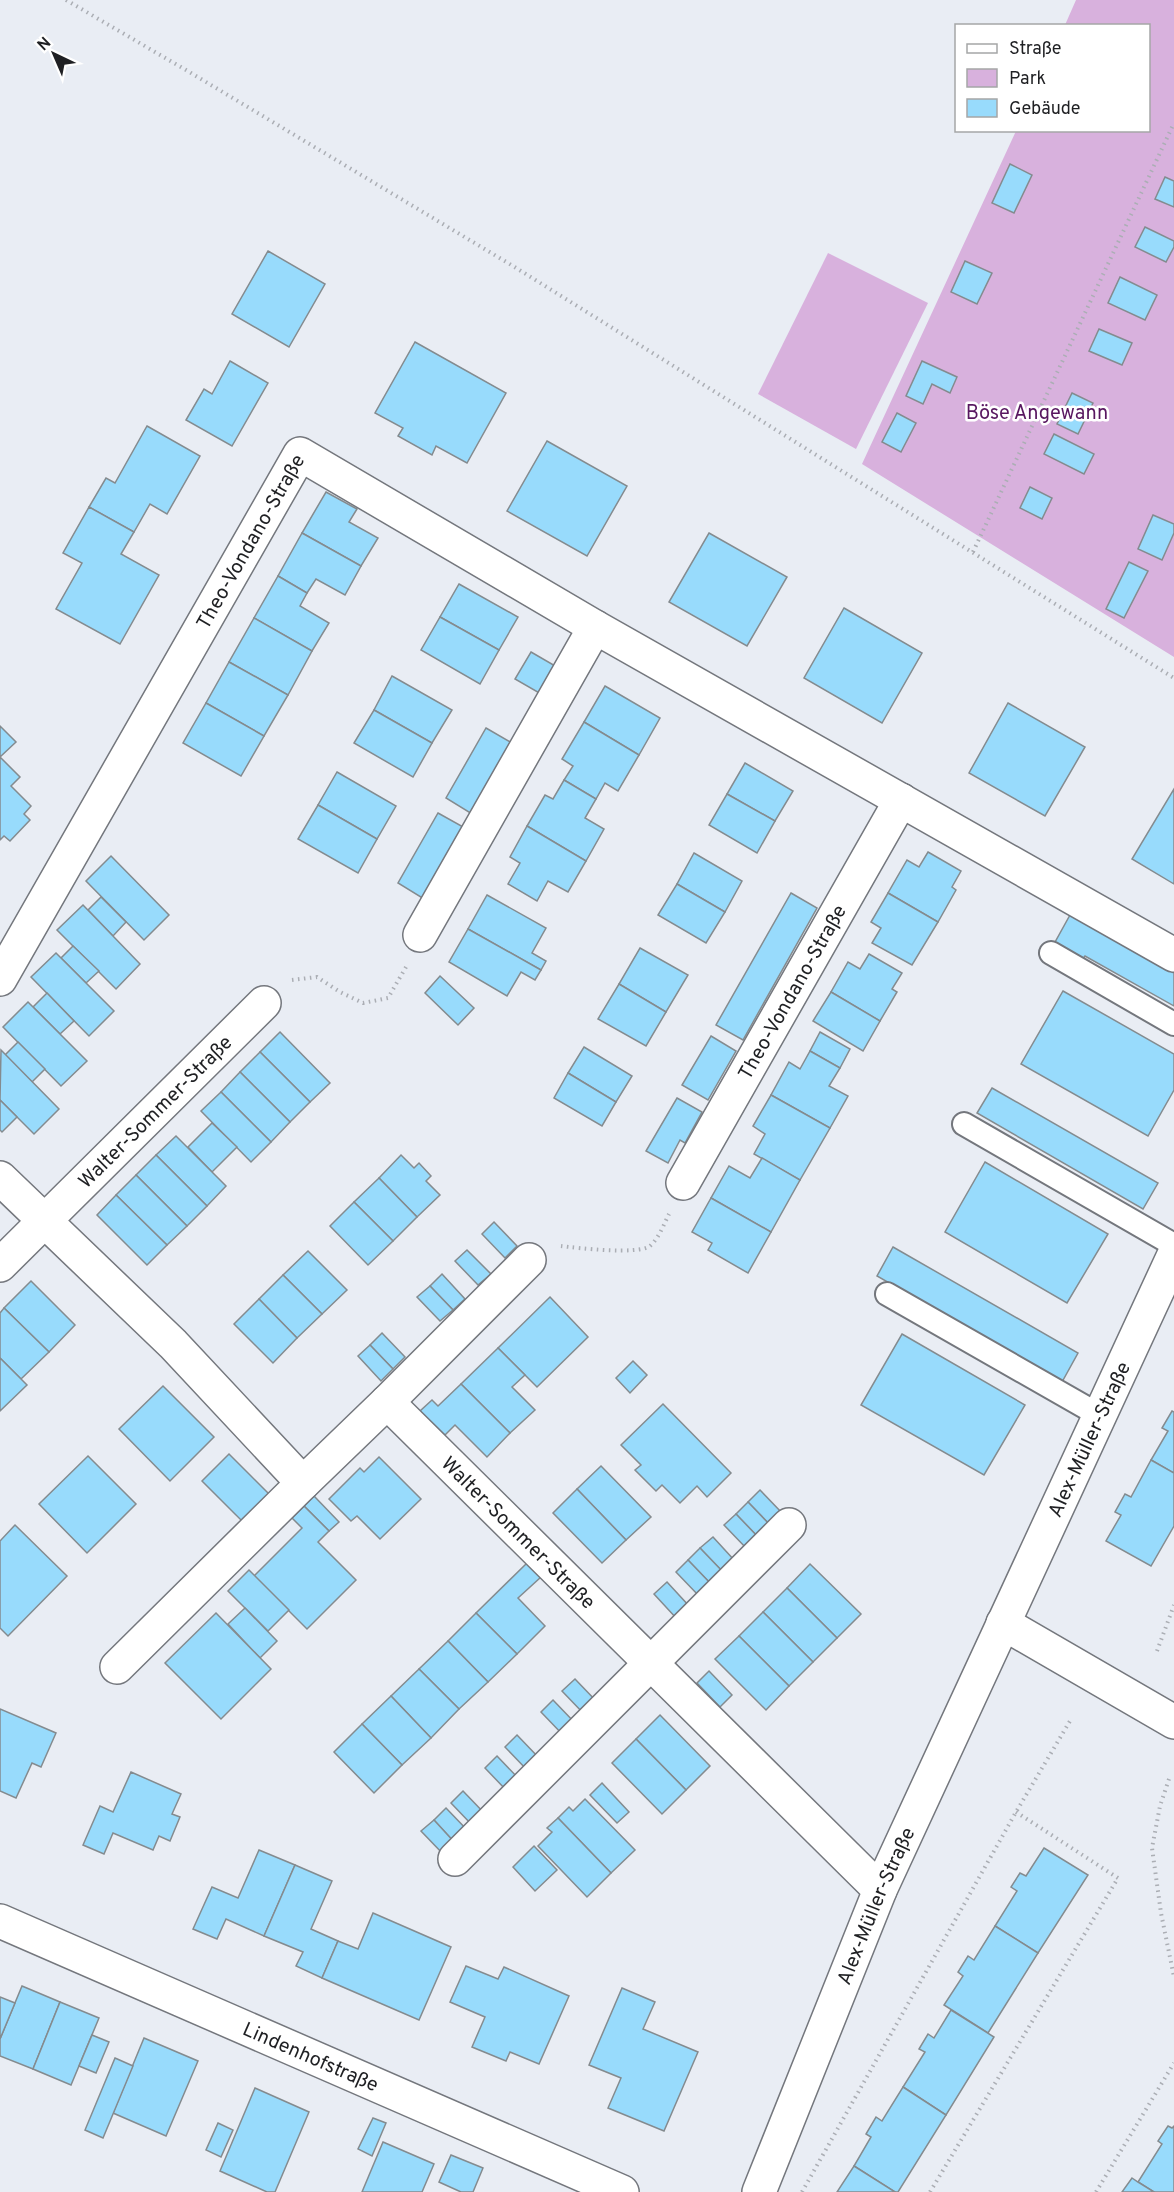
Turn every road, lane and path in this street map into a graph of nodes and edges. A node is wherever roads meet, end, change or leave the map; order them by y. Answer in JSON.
{"nodes":[{"id":1,"x":66,"y":0,"type":"edge"},
{"id":2,"x":1174,"y":123,"type":"edge"},
{"id":3,"x":974,"y":552,"type":"junction"},
{"id":4,"x":595,"y":627,"type":"junction"},
{"id":5,"x":1174,"y":678,"type":"edge"},
{"id":6,"x":901,"y":800,"type":"junction"},
{"id":7,"x":420,"y":934,"type":"joint"},
{"id":8,"x":1051,"y":953,"type":"dead end"},
{"id":9,"x":1174,"y":955,"type":"edge"},
{"id":10,"x":0,"y":979,"type":"edge"},
{"id":11,"x":264,"y":1003,"type":"joint"},
{"id":12,"x":1174,"y":1024,"type":"edge"},
{"id":13,"x":964,"y":1124,"type":"dead end"},
{"id":14,"x":0,"y":1178,"type":"edge"},
{"id":15,"x":683,"y":1183,"type":"joint"},
{"id":16,"x":44,"y":1221,"type":"junction"},
{"id":17,"x":1174,"y":1245,"type":"edge"},
{"id":18,"x":1174,"y":1255,"type":"edge"},
{"id":19,"x":529,"y":1260,"type":"joint"},
{"id":20,"x":0,"y":1264,"type":"edge"},
{"id":21,"x":887,"y":1294,"type":"dead end"},
{"id":22,"x":387,"y":1402,"type":"junction"},
{"id":23,"x":1099,"y":1415,"type":"junction"},
{"id":24,"x":303,"y":1483,"type":"junction"},
{"id":25,"x":789,"y":1525,"type":"dead end"},
{"id":26,"x":1174,"y":1605,"type":"edge"},
{"id":27,"x":1003,"y":1623,"type":"junction"},
{"id":28,"x":1157,"y":1651,"type":"dead end"},
{"id":29,"x":650,"y":1663,"type":"junction"},
{"id":30,"x":117,"y":1667,"type":"dead end"},
{"id":31,"x":1070,"y":1721,"type":"dead end"},
{"id":32,"x":1174,"y":1722,"type":"edge"},
{"id":33,"x":1169,"y":1779,"type":"dead end"},
{"id":34,"x":1016,"y":1812,"type":"junction"},
{"id":35,"x":455,"y":1859,"type":"dead end"},
{"id":36,"x":880,"y":1890,"type":"junction"},
{"id":37,"x":0,"y":1921,"type":"edge"},
{"id":38,"x":1174,"y":1977,"type":"edge"},
{"id":39,"x":1174,"y":2063,"type":"edge"},
{"id":40,"x":622,"y":2192,"type":"edge"},
{"id":41,"x":759,"y":2192,"type":"edge"},
{"id":42,"x":802,"y":2192,"type":"edge"},
{"id":43,"x":930,"y":2192,"type":"edge"},
{"id":44,"x":1096,"y":2192,"type":"edge"}],
"edges":[{"from":1,"to":3,"type":"path"},
{"from":2,"to":3,"type":"path"},
{"from":3,"to":5,"type":"path"},
{"from":4,"to":6,"type":"street","name":"Theo-Vondano-Straße"},
{"from":4,"to":7,"type":"street"},
{"from":4,"to":10,"type":"street","name":"Theo-Vondano-Straße"},
{"from":6,"to":9,"type":"street","name":"Theo-Vondano-Straße"},
{"from":6,"to":15,"type":"street","name":"Theo-Vondano-Straße"},
{"from":7,"to":11,"type":"path"},
{"from":8,"to":12,"type":"lane"},
{"from":11,"to":16,"type":"street","name":"Walter-Sommer-Straße"},
{"from":13,"to":17,"type":"lane"},
{"from":14,"to":16,"type":"street"},
{"from":15,"to":19,"type":"path"},
{"from":16,"to":20,"type":"street","name":"Walter-Sommer-Straße"},
{"from":16,"to":24,"type":"street"},
{"from":18,"to":23,"type":"street","name":"Alex-Müller-Straße"},
{"from":19,"to":22,"type":"street"},
{"from":21,"to":23,"type":"lane"},
{"from":22,"to":24,"type":"street"},
{"from":22,"to":29,"type":"street","name":"Walter-Sommer-Straße"},
{"from":23,"to":27,"type":"street","name":"Alex-Müller-Straße"},
{"from":24,"to":30,"type":"street"},
{"from":25,"to":29,"type":"street"},
{"from":26,"to":28,"type":"path"},
{"from":27,"to":32,"type":"street"},
{"from":27,"to":36,"type":"street","name":"Alex-Müller-Straße"},
{"from":29,"to":35,"type":"street"},
{"from":29,"to":36,"type":"street","name":"Walter-Sommer-Straße"},
{"from":31,"to":34,"type":"path"},
{"from":33,"to":38,"type":"path"},
{"from":34,"to":42,"type":"path"},
{"from":34,"to":43,"type":"path"},
{"from":36,"to":41,"type":"street","name":"Alex-Müller-Straße"},
{"from":37,"to":40,"type":"street","name":"Lindenhofstraße"},
{"from":39,"to":44,"type":"path"}]}
